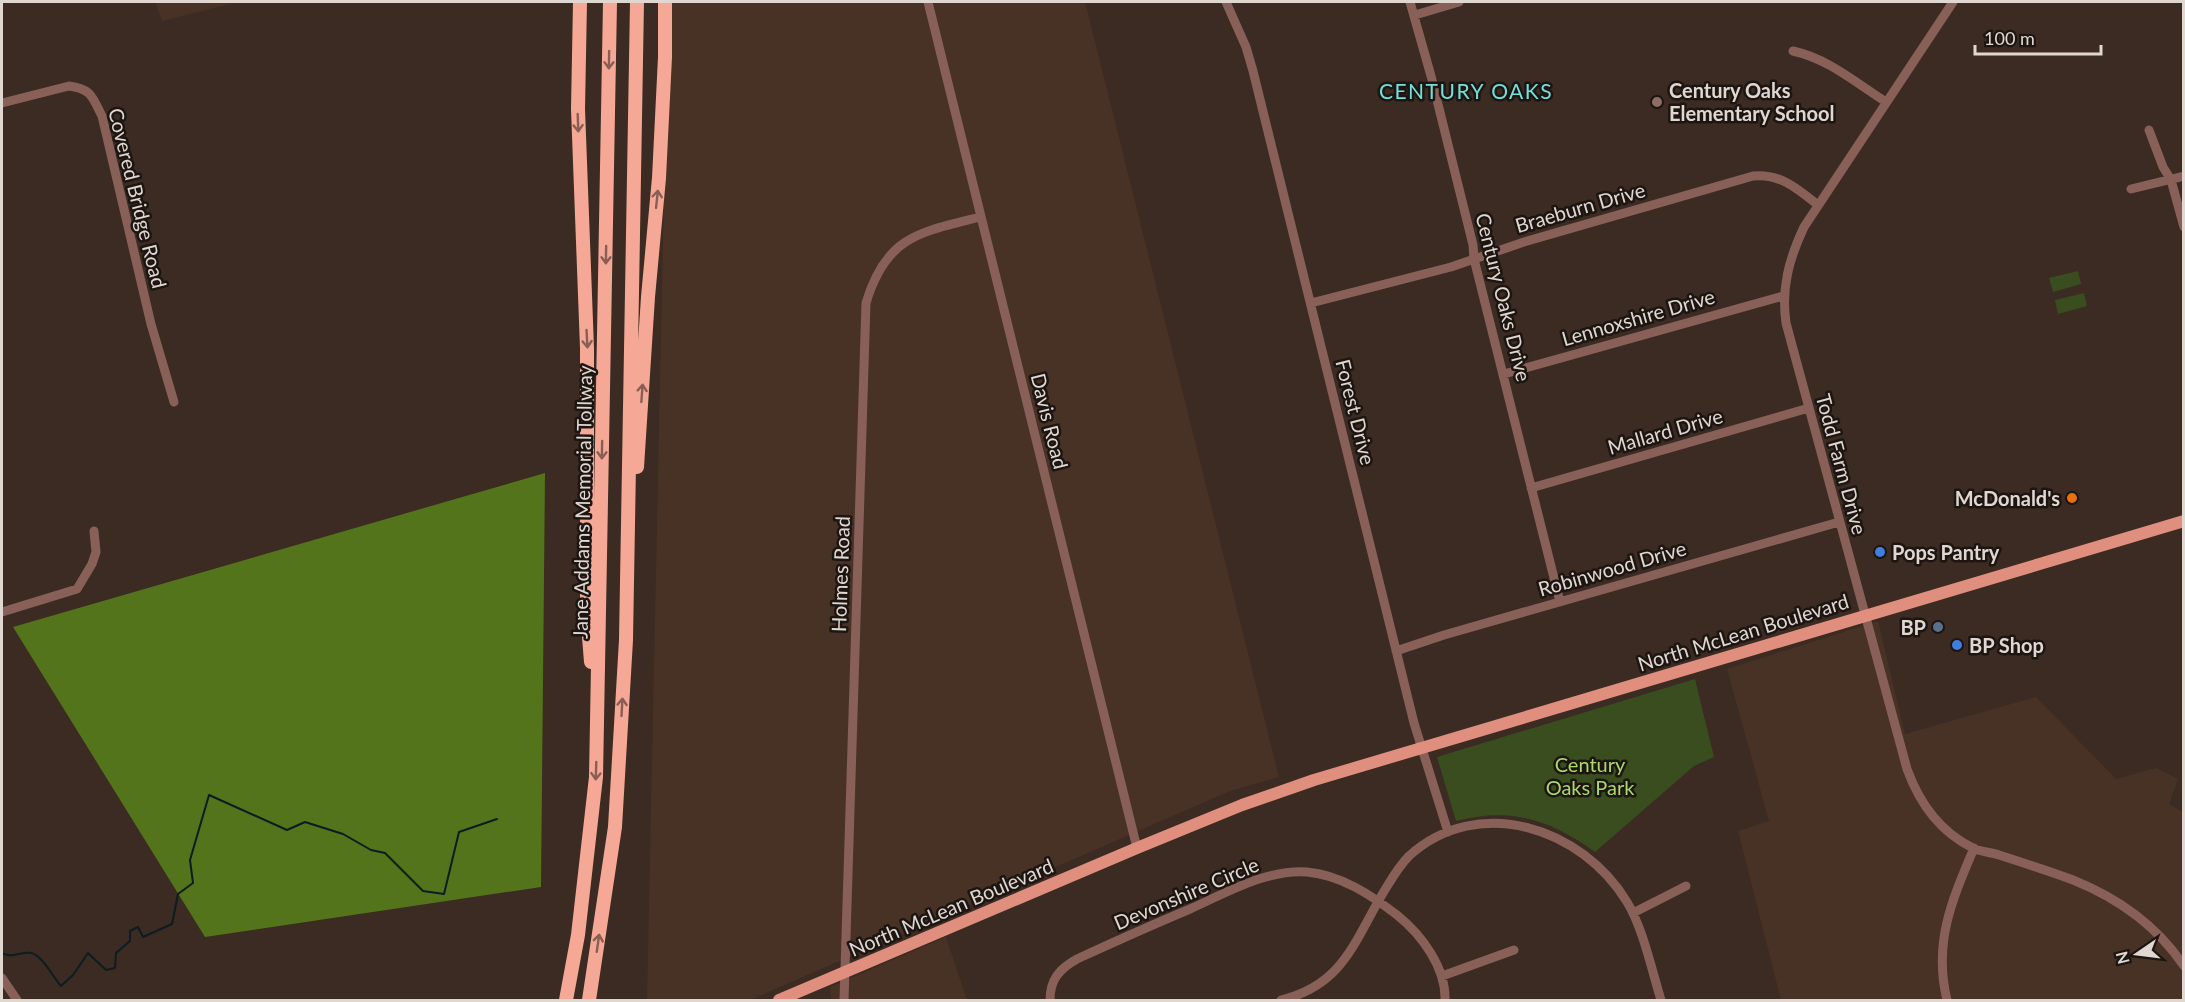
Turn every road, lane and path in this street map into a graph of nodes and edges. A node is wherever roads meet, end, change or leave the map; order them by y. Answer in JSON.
{"nodes":[{"id":1,"x":580,"y":2,"type":"edge"},
{"id":2,"x":610,"y":2,"type":"edge"},
{"id":3,"x":637,"y":2,"type":"edge"},
{"id":4,"x":665,"y":2,"type":"edge"},
{"id":5,"x":928,"y":2,"type":"edge"},
{"id":6,"x":1226,"y":2,"type":"edge"},
{"id":7,"x":1410,"y":2,"type":"edge"},
{"id":8,"x":1459,"y":2,"type":"edge"},
{"id":9,"x":1953,"y":2,"type":"edge"},
{"id":10,"x":1415,"y":15,"type":"junction"},
{"id":11,"x":1793,"y":51,"type":"dead end"},
{"id":12,"x":1886,"y":102,"type":"junction"},
{"id":13,"x":2,"y":103,"type":"edge"},
{"id":14,"x":2149,"y":130,"type":"dead end"},
{"id":15,"x":2184,"y":176,"type":"edge"},
{"id":16,"x":2171,"y":180,"type":"junction"},
{"id":17,"x":2130,"y":189,"type":"dead end"},
{"id":18,"x":1818,"y":205,"type":"junction"},
{"id":19,"x":981,"y":217,"type":"junction"},
{"id":20,"x":2184,"y":227,"type":"edge"},
{"id":21,"x":1474,"y":259,"type":"junction"},
{"id":22,"x":1784,"y":296,"type":"junction"},
{"id":23,"x":1311,"y":303,"type":"junction"},
{"id":24,"x":1504,"y":374,"type":"junction"},
{"id":25,"x":174,"y":402,"type":"dead end"},
{"id":26,"x":1809,"y":408,"type":"junction"},
{"id":27,"x":1531,"y":488,"type":"junction"},
{"id":28,"x":2184,"y":521,"type":"edge"},
{"id":29,"x":1839,"y":522,"type":"junction"},
{"id":30,"x":94,"y":531,"type":"dead end"},
{"id":31,"x":1560,"y":602,"type":"junction"},
{"id":32,"x":2,"y":612,"type":"edge"},
{"id":33,"x":1865,"y":616,"type":"junction"},
{"id":34,"x":626,"y":640,"type":"junction"},
{"id":35,"x":1396,"y":651,"type":"junction"},
{"id":36,"x":597,"y":747,"type":"junction"},
{"id":37,"x":1422,"y":749,"type":"junction"},
{"id":38,"x":1448,"y":832,"type":"junction"},
{"id":39,"x":1137,"y":848,"type":"junction"},
{"id":40,"x":1974,"y":848,"type":"junction"},
{"id":41,"x":1686,"y":886,"type":"dead end"},
{"id":42,"x":1378,"y":901,"type":"junction"},
{"id":43,"x":1633,"y":913,"type":"junction"},
{"id":44,"x":1514,"y":950,"type":"dead end"},
{"id":45,"x":2184,"y":966,"type":"edge"},
{"id":46,"x":843,"y":973,"type":"junction"},
{"id":47,"x":1442,"y":976,"type":"junction"},
{"id":48,"x":2,"y":978,"type":"edge"},
{"id":49,"x":17,"y":1000,"type":"edge"},
{"id":50,"x":566,"y":1000,"type":"edge"},
{"id":51,"x":589,"y":1000,"type":"edge"},
{"id":52,"x":779,"y":1000,"type":"edge"},
{"id":53,"x":844,"y":1000,"type":"edge"},
{"id":54,"x":1050,"y":1000,"type":"edge"},
{"id":55,"x":1281,"y":1000,"type":"edge"},
{"id":56,"x":1445,"y":1000,"type":"edge"},
{"id":57,"x":1661,"y":1000,"type":"edge"},
{"id":58,"x":1947,"y":1000,"type":"edge"}],
"edges":[{"from":1,"to":36,"type":"highway","one_way":true},
{"from":2,"to":36,"type":"highway","name":"Jane Addams Memorial Tollway","one_way":true},
{"from":3,"to":34,"type":"highway"},
{"from":34,"to":4,"type":"highway","one_way":true},
{"from":5,"to":19,"type":"street","name":"Davis Road"},
{"from":6,"to":23,"type":"street","name":"Forest Drive"},
{"from":7,"to":10,"type":"street","name":"Century Oaks Drive"},
{"from":8,"to":10,"type":"street"},
{"from":9,"to":12,"type":"street","name":"Todd Farm Drive"},
{"from":10,"to":21,"type":"street","name":"Century Oaks Drive"},
{"from":11,"to":12,"type":"street"},
{"from":12,"to":18,"type":"street","name":"Todd Farm Drive"},
{"from":13,"to":25,"type":"street","name":"Covered Bridge Road"},
{"from":14,"to":16,"type":"street"},
{"from":15,"to":16,"type":"street"},
{"from":16,"to":17,"type":"street"},
{"from":16,"to":20,"type":"street"},
{"from":18,"to":21,"type":"street","name":"Braeburn Drive"},
{"from":18,"to":22,"type":"street","name":"Todd Farm Drive"},
{"from":19,"to":39,"type":"street","name":"Davis Road"},
{"from":19,"to":46,"type":"street","name":"Holmes Road"},
{"from":21,"to":23,"type":"street","name":"Braeburn Drive"},
{"from":21,"to":24,"type":"street","name":"Century Oaks Drive"},
{"from":22,"to":24,"type":"street","name":"Lennoxshire Drive"},
{"from":22,"to":26,"type":"street","name":"Todd Farm Drive"},
{"from":23,"to":35,"type":"street","name":"Forest Drive"},
{"from":24,"to":27,"type":"street","name":"Century Oaks Drive"},
{"from":26,"to":27,"type":"street","name":"Mallard Drive"},
{"from":26,"to":29,"type":"street","name":"Todd Farm Drive"},
{"from":27,"to":31,"type":"street","name":"Century Oaks Drive"},
{"from":28,"to":33,"type":"main road","name":"North McLean Boulevard"},
{"from":29,"to":31,"type":"street","name":"Robinwood Drive"},
{"from":29,"to":33,"type":"street","name":"Todd Farm Drive"},
{"from":30,"to":32,"type":"street"},
{"from":31,"to":35,"type":"street","name":"Robinwood Drive"},
{"from":33,"to":37,"type":"main road","name":"North McLean Boulevard"},
{"from":33,"to":40,"type":"street","name":"Todd Farm Drive"},
{"from":51,"to":34,"type":"highway","one_way":true},
{"from":35,"to":37,"type":"street","name":"Forest Drive"},
{"from":36,"to":50,"type":"highway","name":"Jane Addams Memorial Tollway","one_way":true},
{"from":37,"to":38,"type":"street","name":"Forest Drive"},
{"from":37,"to":39,"type":"main road","name":"North McLean Boulevard"},
{"from":38,"to":42,"type":"street"},
{"from":38,"to":43,"type":"street"},
{"from":39,"to":46,"type":"main road","name":"North McLean Boulevard"},
{"from":40,"to":45,"type":"street","name":"Todd Farm Drive"},
{"from":40,"to":58,"type":"street"},
{"from":41,"to":43,"type":"street"},
{"from":42,"to":47,"type":"street","name":"Devonshire Circle"},
{"from":42,"to":54,"type":"street","name":"Devonshire Circle"},
{"from":42,"to":55,"type":"street"},
{"from":43,"to":57,"type":"street"},
{"from":44,"to":47,"type":"street"},
{"from":46,"to":52,"type":"main road","name":"North McLean Boulevard"},
{"from":46,"to":53,"type":"street","name":"Holmes Road"},
{"from":47,"to":56,"type":"street","name":"Devonshire Circle"},
{"from":48,"to":49,"type":"street"}]}
